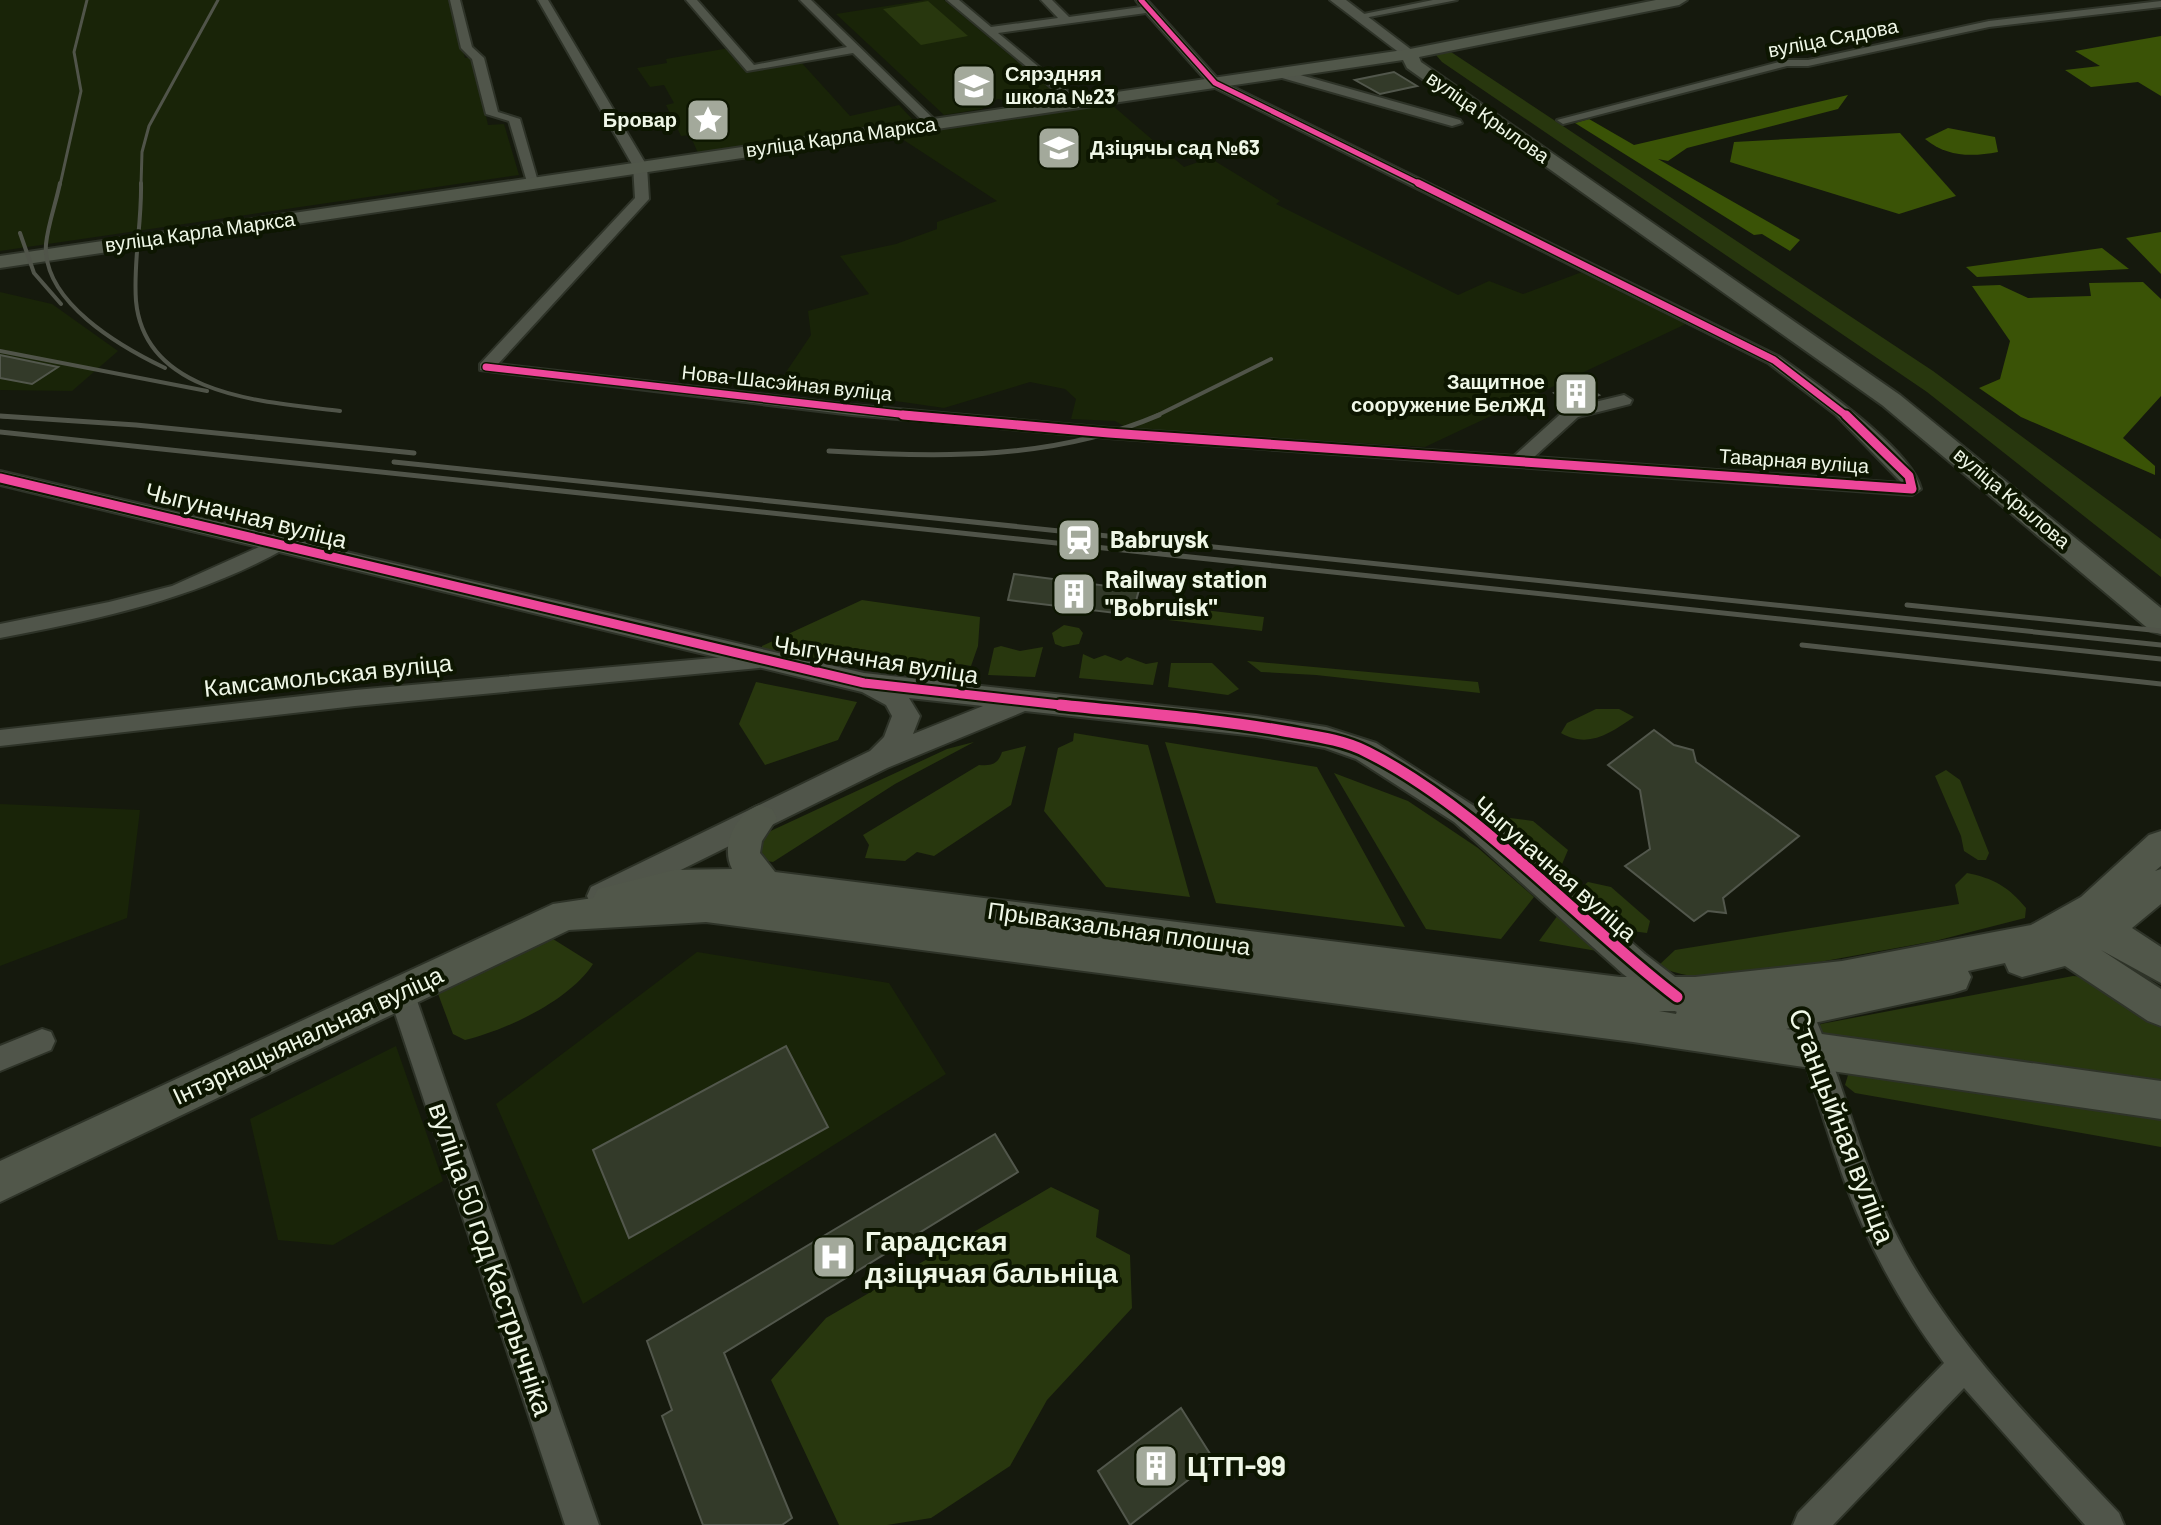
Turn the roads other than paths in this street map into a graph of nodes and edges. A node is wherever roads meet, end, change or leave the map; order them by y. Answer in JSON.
{"nodes":[{"id":1,"x":455,"y":0,"type":"edge"},
{"id":2,"x":543,"y":0,"type":"edge"},
{"id":3,"x":691,"y":0,"type":"edge"},
{"id":4,"x":805,"y":0,"type":"edge"},
{"id":5,"x":952,"y":0,"type":"edge"},
{"id":6,"x":1046,"y":0,"type":"edge"},
{"id":7,"x":1337,"y":0,"type":"edge"},
{"id":8,"x":1452,"y":0,"type":"edge"},
{"id":9,"x":1679,"y":0,"type":"edge"},
{"id":10,"x":2161,"y":4,"type":"edge"},
{"id":11,"x":1146,"y":5,"type":"edge"},
{"id":12,"x":1359,"y":16,"type":"junction"},
{"id":13,"x":1066,"y":20,"type":"junction"},
{"id":14,"x":990,"y":31,"type":"junction"},
{"id":15,"x":857,"y":49,"type":"junction"},
{"id":16,"x":1410,"y":54,"type":"junction"},
{"id":17,"x":1279,"y":73,"type":"junction"},
{"id":18,"x":1215,"y":83,"type":"junction"},
{"id":19,"x":1076,"y":104,"type":"junction"},
{"id":20,"x":1563,"y":120,"type":"dead end"},
{"id":21,"x":1456,"y":123,"type":"dead end"},
{"id":22,"x":933,"y":124,"type":"junction"},
{"id":23,"x":640,"y":166,"type":"junction"},
{"id":24,"x":534,"y":182,"type":"junction"},
{"id":25,"x":0,"y":262,"type":"edge"},
{"id":26,"x":1624,"y":400,"type":"dead end"},
{"id":27,"x":1084,"y":430,"type":"joint"},
{"id":28,"x":1520,"y":460,"type":"junction"},
{"id":29,"x":1995,"y":474,"type":"junction"},
{"id":30,"x":0,"y":478,"type":"edge"},
{"id":31,"x":279,"y":544,"type":"junction"},
{"id":32,"x":2161,"y":604,"type":"edge"},
{"id":33,"x":2161,"y":624,"type":"edge"},
{"id":34,"x":0,"y":631,"type":"edge"},
{"id":35,"x":675,"y":641,"type":"junction"},
{"id":36,"x":759,"y":661,"type":"junction"},
{"id":37,"x":662,"y":671,"type":"junction"},
{"id":38,"x":864,"y":683,"type":"junction"},
{"id":39,"x":1019,"y":702,"type":"junction"},
{"id":40,"x":0,"y":738,"type":"edge"},
{"id":41,"x":877,"y":760,"type":"junction"},
{"id":42,"x":760,"y":818,"type":"junction"},
{"id":43,"x":2161,"y":845,"type":"edge"},
{"id":44,"x":2161,"y":884,"type":"edge"},
{"id":45,"x":766,"y":885,"type":"junction"},
{"id":46,"x":620,"y":910,"type":"joint"},
{"id":47,"x":565,"y":915,"type":"junction"},
{"id":48,"x":2094,"y":922,"type":"junction"},
{"id":49,"x":2059,"y":942,"type":"junction"},
{"id":50,"x":2161,"y":967,"type":"edge"},
{"id":51,"x":401,"y":992,"type":"junction"},
{"id":52,"x":1677,"y":997,"type":"junction"},
{"id":53,"x":1793,"y":1000,"type":"junction"},
{"id":54,"x":2161,"y":1009,"type":"edge"},
{"id":55,"x":1633,"y":1025,"type":"junction"},
{"id":56,"x":42,"y":1041,"type":"dead end"},
{"id":57,"x":1819,"y":1052,"type":"junction"},
{"id":58,"x":0,"y":1059,"type":"edge"},
{"id":59,"x":2161,"y":1100,"type":"edge"},
{"id":60,"x":0,"y":1182,"type":"edge"},
{"id":61,"x":1963,"y":1366,"type":"junction"},
{"id":62,"x":582,"y":1525,"type":"edge"},
{"id":63,"x":1810,"y":1525,"type":"edge"},
{"id":64,"x":2107,"y":1525,"type":"edge"}],
"edges":[{"from":1,"to":24,"type":"street"},
{"from":2,"to":23,"type":"street"},
{"from":3,"to":15,"type":"street"},
{"from":4,"to":15,"type":"street"},
{"from":5,"to":14,"type":"street"},
{"from":6,"to":13,"type":"street"},
{"from":7,"to":12,"type":"street"},
{"from":8,"to":12,"type":"street"},
{"from":9,"to":16,"type":"main road","name":"вуліца Карла Маркса"},
{"from":10,"to":20,"type":"street","name":"вуліца Сядова"},
{"from":11,"to":13,"type":"street"},
{"from":11,"to":18,"type":"street","name":"Таварная вуліца"},
{"from":12,"to":16,"type":"street"},
{"from":13,"to":14,"type":"street"},
{"from":14,"to":19,"type":"street"},
{"from":15,"to":22,"type":"street"},
{"from":16,"to":17,"type":"main road","name":"вуліца Карла Маркса"},
{"from":16,"to":29,"type":"main road","name":"вуліца Крылова"},
{"from":17,"to":18,"type":"main road","name":"вуліца Карла Маркса"},
{"from":17,"to":21,"type":"street"},
{"from":18,"to":19,"type":"main road","name":"вуліца Карла Маркса"},
{"from":18,"to":28,"type":"street","name":"Таварная вуліца"},
{"from":19,"to":22,"type":"main road","name":"вуліца Карла Маркса"},
{"from":22,"to":23,"type":"main road","name":"вуліца Карла Маркса"},
{"from":23,"to":24,"type":"main road","name":"вуліца Карла Маркса"},
{"from":23,"to":27,"type":"street","name":"Нова-Шасэйная вуліца"},
{"from":24,"to":25,"type":"main road","name":"вуліца Карла Маркса"},
{"from":26,"to":28,"type":"street"},
{"from":27,"to":28,"type":"street","name":"Таварная вуліца"},
{"from":29,"to":32,"type":"main road","name":"вуліца Крылова"},
{"from":29,"to":33,"type":"main road","name":"вуліца Крылова"},
{"from":30,"to":31,"type":"street","name":"Чыгуначная вуліца"},
{"from":31,"to":34,"type":"street"},
{"from":31,"to":35,"type":"street","name":"Чыгуначная вуліца"},
{"from":35,"to":36,"type":"street","name":"Чыгуначная вуліца"},
{"from":35,"to":37,"type":"street"},
{"from":36,"to":37,"type":"street","name":"Камсамольская вуліца"},
{"from":36,"to":38,"type":"street","name":"Чыгуначная вуліца"},
{"from":37,"to":40,"type":"street","name":"Камсамольская вуліца"},
{"from":38,"to":39,"type":"street","name":"Чыгуначная вуліца"},
{"from":38,"to":41,"type":"street"},
{"from":39,"to":41,"type":"street"},
{"from":39,"to":52,"type":"street","name":"Чыгуначная вуліца"},
{"from":41,"to":42,"type":"street"},
{"from":42,"to":45,"type":"main road"},
{"from":42,"to":47,"type":"street"},
{"from":43,"to":48,"type":"main road"},
{"from":44,"to":48,"type":"main road"},
{"from":45,"to":47,"type":"main road","name":"Прывакзальная плошча"},
{"from":45,"to":52,"type":"main road","name":"Прывакзальная плошча"},
{"from":46,"to":47,"type":"main road","name":"Інтэрнацыянальная вуліца"},
{"from":46,"to":55,"type":"main road","name":"Прывакзальная плошча"},
{"from":47,"to":51,"type":"main road","name":"Інтэрнацыянальная вуліца"},
{"from":48,"to":49,"type":"main road"},
{"from":48,"to":50,"type":"main road"},
{"from":49,"to":53,"type":"main road"},
{"from":49,"to":54,"type":"main road"},
{"from":51,"to":60,"type":"main road","name":"Інтэрнацыянальная вуліца"},
{"from":51,"to":62,"type":"street","name":"вуліца 50 год Кастрычніка"},
{"from":52,"to":53,"type":"main road","name":"Прывакзальная плошча"},
{"from":53,"to":55,"type":"main road"},
{"from":53,"to":57,"type":"street","name":"Станцыйная вуліца"},
{"from":55,"to":57,"type":"main road"},
{"from":56,"to":58,"type":"street"},
{"from":57,"to":59,"type":"main road"},
{"from":57,"to":61,"type":"street","name":"Станцыйная вуліца"},
{"from":61,"to":63,"type":"street"},
{"from":61,"to":64,"type":"street","name":"Станцыйная вуліца"}]}
